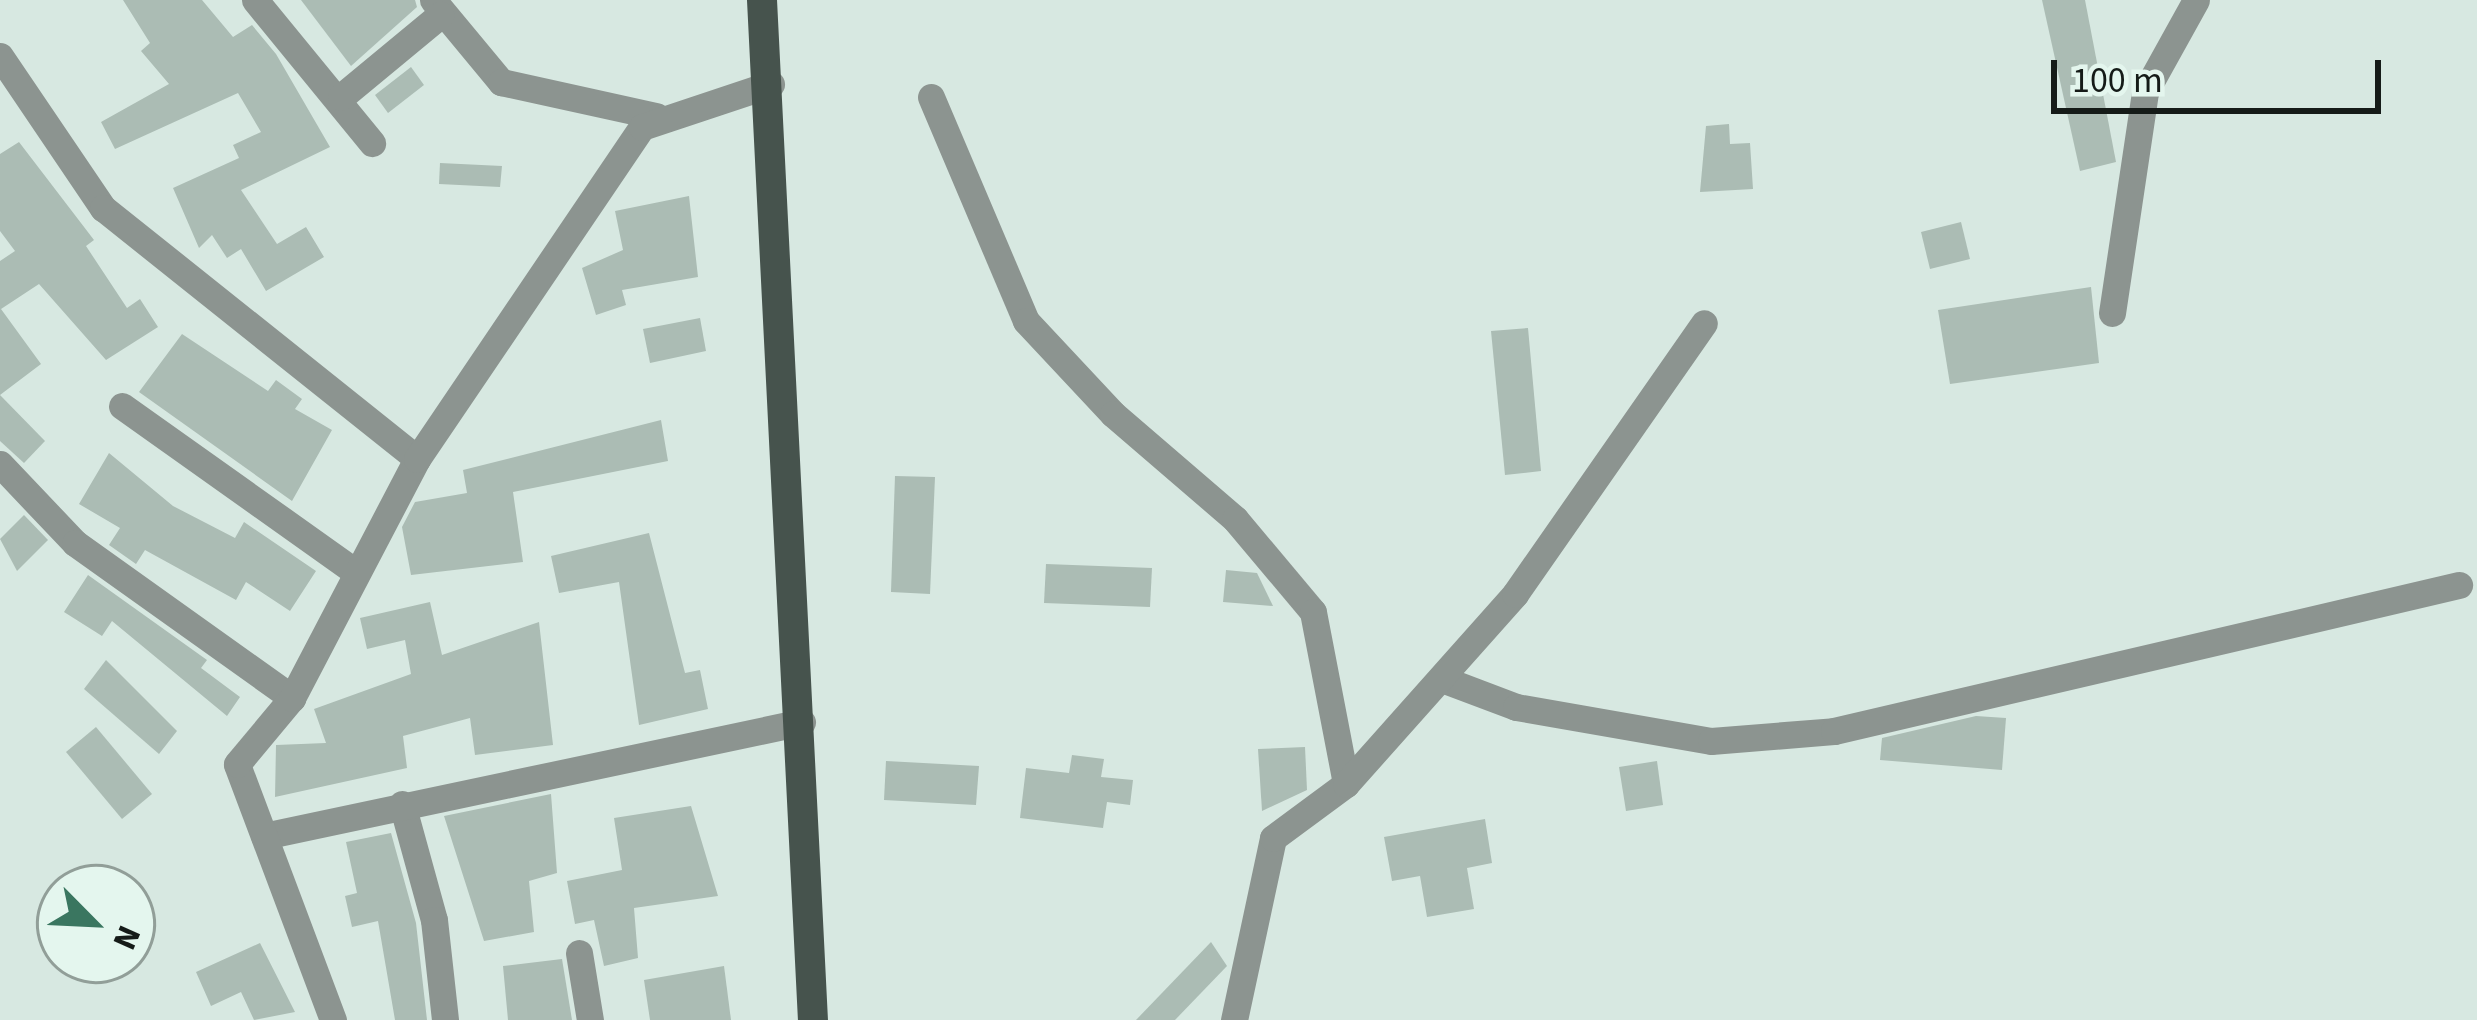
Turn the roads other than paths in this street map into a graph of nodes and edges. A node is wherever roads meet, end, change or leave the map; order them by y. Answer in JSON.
{"nodes":[{"id":1,"x":255,"y":0,"type":"edge"},
{"id":2,"x":762,"y":0,"type":"edge"},
{"id":3,"x":2196,"y":0,"type":"edge"},
{"id":4,"x":436,"y":8,"type":"edge"},
{"id":5,"x":0,"y":56,"type":"edge"},
{"id":6,"x":771,"y":84,"type":"junction"},
{"id":7,"x":340,"y":97,"type":"junction"},
{"id":8,"x":931,"y":97,"type":"dead end"},
{"id":9,"x":656,"y":116,"type":"junction"},
{"id":10,"x":373,"y":143,"type":"dead end"},
{"id":11,"x":2112,"y":313,"type":"dead end"},
{"id":12,"x":1704,"y":323,"type":"dead end"},
{"id":13,"x":122,"y":406,"type":"dead end"},
{"id":14,"x":417,"y":459,"type":"junction"},
{"id":15,"x":0,"y":464,"type":"edge"},
{"id":16,"x":353,"y":570,"type":"junction"},
{"id":17,"x":2459,"y":586,"type":"dead end"},
{"id":18,"x":1442,"y":679,"type":"junction"},
{"id":19,"x":292,"y":698,"type":"junction"},
{"id":20,"x":802,"y":722,"type":"junction"},
{"id":21,"x":1346,"y":784,"type":"junction"},
{"id":22,"x":402,"y":804,"type":"junction"},
{"id":23,"x":264,"y":836,"type":"junction"},
{"id":24,"x":579,"y":952,"type":"dead end"},
{"id":25,"x":333,"y":1020,"type":"edge"},
{"id":26,"x":445,"y":1020,"type":"edge"},
{"id":27,"x":590,"y":1020,"type":"edge"},
{"id":28,"x":813,"y":1020,"type":"edge"},
{"id":29,"x":1234,"y":1020,"type":"edge"}],
"edges":[{"from":1,"to":7,"type":"street"},
{"from":2,"to":6,"type":"main road"},
{"from":3,"to":11,"type":"street"},
{"from":4,"to":7,"type":"street"},
{"from":4,"to":9,"type":"street"},
{"from":5,"to":14,"type":"street"},
{"from":6,"to":9,"type":"street"},
{"from":6,"to":20,"type":"main road"},
{"from":7,"to":10,"type":"street"},
{"from":8,"to":21,"type":"street"},
{"from":9,"to":14,"type":"street"},
{"from":12,"to":18,"type":"street"},
{"from":13,"to":16,"type":"street"},
{"from":14,"to":16,"type":"street"},
{"from":15,"to":19,"type":"street"},
{"from":16,"to":19,"type":"street"},
{"from":17,"to":18,"type":"street"},
{"from":18,"to":21,"type":"street"},
{"from":19,"to":23,"type":"street"},
{"from":20,"to":22,"type":"street"},
{"from":20,"to":28,"type":"main road"},
{"from":21,"to":29,"type":"street"},
{"from":22,"to":23,"type":"street"},
{"from":22,"to":26,"type":"street"},
{"from":23,"to":25,"type":"street"},
{"from":24,"to":27,"type":"street"}]}
